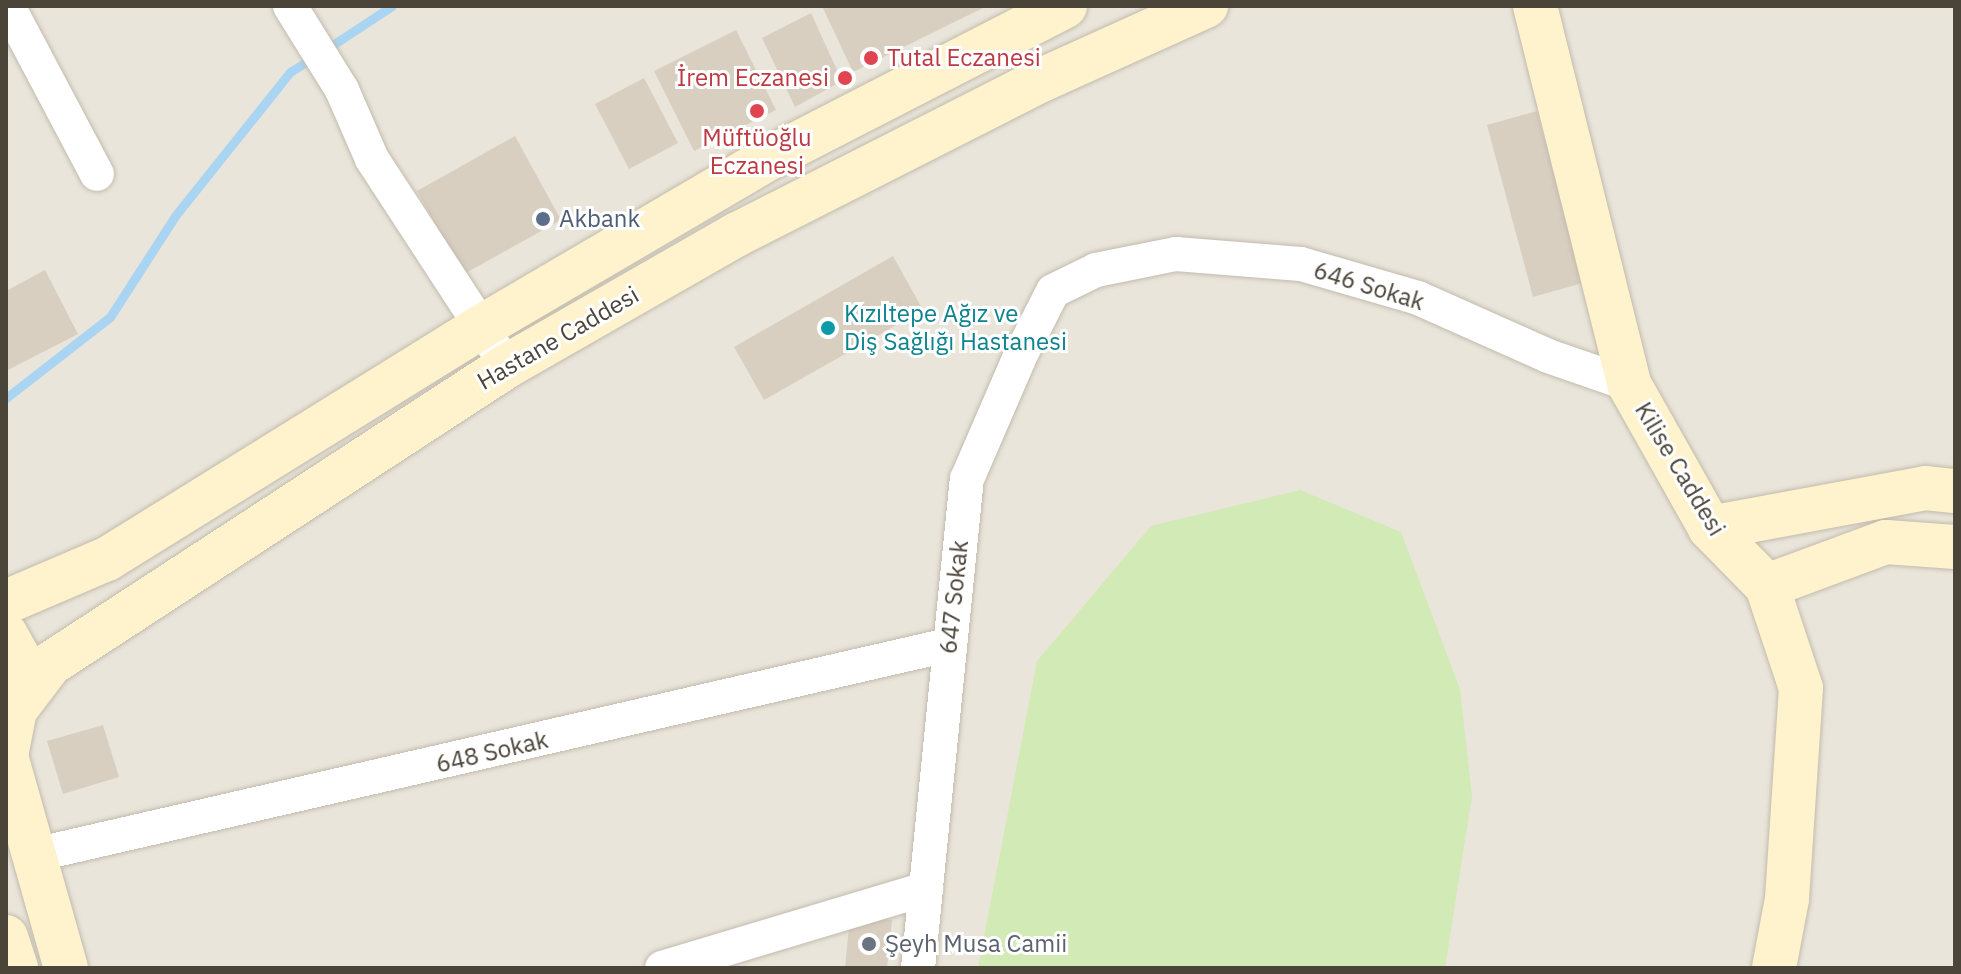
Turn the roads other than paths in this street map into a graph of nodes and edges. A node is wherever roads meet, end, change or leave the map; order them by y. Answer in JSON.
{"nodes":[{"id":1,"x":8,"y":6,"type":"edge"},
{"id":2,"x":290,"y":6,"type":"edge"},
{"id":3,"x":1063,"y":6,"type":"edge"},
{"id":4,"x":1206,"y":6,"type":"edge"},
{"id":5,"x":1535,"y":6,"type":"edge"},
{"id":6,"x":97,"y":174,"type":"dead end"},
{"id":7,"x":712,"y":194,"type":"junction"},
{"id":8,"x":736,"y":235,"type":"junction"},
{"id":9,"x":1096,"y":270,"type":"joint"},
{"id":10,"x":481,"y":327,"type":"junction"},
{"id":11,"x":507,"y":366,"type":"junction"},
{"id":12,"x":1629,"y":384,"type":"junction"},
{"id":13,"x":1955,"y":491,"type":"edge"},
{"id":14,"x":1710,"y":528,"type":"junction"},
{"id":15,"x":1955,"y":547,"type":"edge"},
{"id":16,"x":1767,"y":586,"type":"junction"},
{"id":17,"x":6,"y":602,"type":"edge"},
{"id":18,"x":6,"y":635,"type":"edge"},
{"id":19,"x":948,"y":645,"type":"junction"},
{"id":20,"x":11,"y":713,"type":"edge"},
{"id":21,"x":34,"y":855,"type":"junction"},
{"id":22,"x":926,"y":889,"type":"junction"},
{"id":23,"x":6,"y":937,"type":"edge"},
{"id":24,"x":16,"y":968,"type":"edge"},
{"id":25,"x":66,"y":968,"type":"edge"},
{"id":26,"x":662,"y":968,"type":"edge"},
{"id":27,"x":918,"y":968,"type":"edge"},
{"id":28,"x":1774,"y":968,"type":"edge"}],
"edges":[{"from":1,"to":6,"type":"street"},
{"from":2,"to":10,"type":"street"},
{"from":3,"to":7,"type":"main road","name":"Hastane Caddesi"},
{"from":4,"to":8,"type":"main road","name":"Hastane Caddesi"},
{"from":5,"to":12,"type":"main road","name":"Kilise Caddesi"},
{"from":7,"to":8,"type":"main road"},
{"from":7,"to":10,"type":"main road","name":"Hastane Caddesi"},
{"from":8,"to":11,"type":"main road","name":"Hastane Caddesi"},
{"from":9,"to":12,"type":"street","name":"646 Sokak"},
{"from":9,"to":19,"type":"street","name":"647 Sokak"},
{"from":10,"to":11,"type":"street"},
{"from":10,"to":17,"type":"main road","name":"Hastane Caddesi"},
{"from":11,"to":20,"type":"main road","name":"Hastane Caddesi"},
{"from":12,"to":14,"type":"main road","name":"Kilise Caddesi"},
{"from":13,"to":14,"type":"main road"},
{"from":14,"to":16,"type":"main road","name":"Kilise Caddesi"},
{"from":15,"to":16,"type":"main road"},
{"from":16,"to":28,"type":"main road","name":"Kilise Caddesi"},
{"from":18,"to":20,"type":"main road"},
{"from":19,"to":21,"type":"street","name":"648 Sokak"},
{"from":19,"to":22,"type":"street","name":"647 Sokak"},
{"from":20,"to":21,"type":"main road"},
{"from":21,"to":25,"type":"main road"},
{"from":22,"to":26,"type":"street"},
{"from":22,"to":27,"type":"street","name":"647 Sokak"},
{"from":23,"to":24,"type":"main road"}]}
